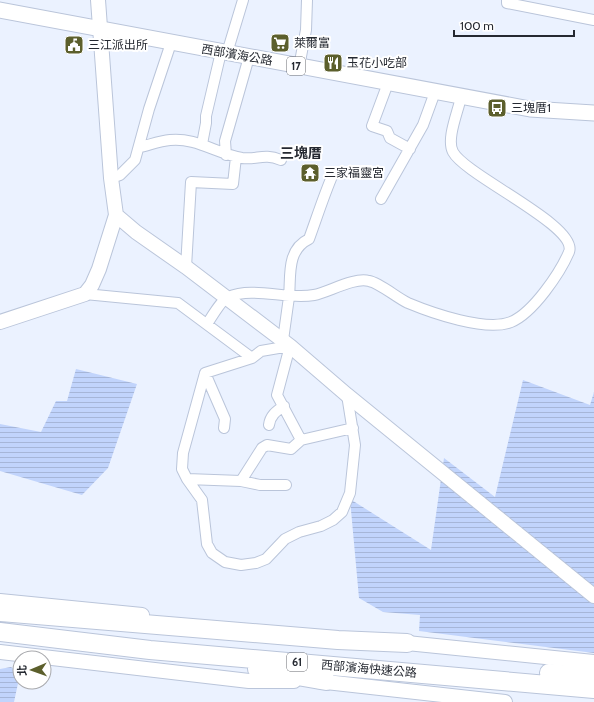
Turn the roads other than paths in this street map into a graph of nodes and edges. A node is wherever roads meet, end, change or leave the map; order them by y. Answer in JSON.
{"nodes":[{"id":1,"x":98,"y":0,"type":"edge"},
{"id":2,"x":243,"y":0,"type":"edge"},
{"id":3,"x":307,"y":0,"type":"edge"},
{"id":4,"x":507,"y":0,"type":"edge"},
{"id":5,"x":0,"y":10,"type":"edge"},
{"id":6,"x":594,"y":20,"type":"edge"},
{"id":7,"x":99,"y":29,"type":"junction"},
{"id":8,"x":171,"y":43,"type":"junction"},
{"id":9,"x":224,"y":53,"type":"junction"},
{"id":10,"x":249,"y":57,"type":"junction"},
{"id":11,"x":299,"y":67,"type":"junction"},
{"id":12,"x":388,"y":83,"type":"junction"},
{"id":13,"x":435,"y":92,"type":"junction"},
{"id":14,"x":461,"y":97,"type":"junction"},
{"id":15,"x":594,"y":113,"type":"edge"},
{"id":16,"x":202,"y":144,"type":"junction"},
{"id":17,"x":140,"y":147,"type":"junction"},
{"id":18,"x":410,"y":149,"type":"junction"},
{"id":19,"x":231,"y":156,"type":"junction"},
{"id":20,"x":281,"y":160,"type":"dead end"},
{"id":21,"x":333,"y":174,"type":"dead end"},
{"id":22,"x":111,"y":178,"type":"junction"},
{"id":23,"x":381,"y":199,"type":"dead end"},
{"id":24,"x":116,"y":215,"type":"junction"},
{"id":25,"x":186,"y":267,"type":"junction"},
{"id":26,"x":84,"y":294,"type":"junction"},
{"id":27,"x":289,"y":296,"type":"junction"},
{"id":28,"x":226,"y":297,"type":"junction"},
{"id":29,"x":0,"y":322,"type":"edge"},
{"id":30,"x":207,"y":324,"type":"junction"},
{"id":31,"x":286,"y":343,"type":"junction"},
{"id":32,"x":252,"y":358,"type":"junction"},
{"id":33,"x":205,"y":373,"type":"junction"},
{"id":34,"x":347,"y":395,"type":"junction"},
{"id":35,"x":284,"y":406,"type":"junction"},
{"id":36,"x":269,"y":426,"type":"dead end"},
{"id":37,"x":224,"y":428,"type":"dead end"},
{"id":38,"x":353,"y":428,"type":"junction"},
{"id":39,"x":301,"y":440,"type":"junction"},
{"id":40,"x":187,"y":479,"type":"junction"},
{"id":41,"x":241,"y":480,"type":"junction"},
{"id":42,"x":286,"y":485,"type":"dead end"},
{"id":43,"x":594,"y":596,"type":"edge"},
{"id":44,"x":0,"y":601,"type":"edge"},
{"id":45,"x":0,"y":612,"type":"edge"},
{"id":46,"x":0,"y":620,"type":"edge"},
{"id":47,"x":0,"y":632,"type":"edge"},
{"id":48,"x":0,"y":640,"type":"edge"},
{"id":49,"x":407,"y":643,"type":"junction"},
{"id":50,"x":0,"y":652,"type":"edge"},
{"id":51,"x":594,"y":662,"type":"edge"},
{"id":52,"x":594,"y":677,"type":"edge"},
{"id":53,"x":326,"y":681,"type":"junction"},
{"id":54,"x":594,"y":689,"type":"edge"},
{"id":55,"x":505,"y":702,"type":"edge"}],
"edges":[{"from":1,"to":7,"type":"street"},
{"from":2,"to":9,"type":"street"},
{"from":3,"to":11,"type":"street"},
{"from":4,"to":6,"type":"street"},
{"from":5,"to":7,"type":"main road","name":"西部濱海公路","number":"17"},
{"from":7,"to":8,"type":"main road","name":"西部濱海公路","number":"17"},
{"from":7,"to":22,"type":"street"},
{"from":8,"to":9,"type":"main road","name":"西部濱海公路","number":"17"},
{"from":8,"to":17,"type":"street"},
{"from":9,"to":10,"type":"main road","name":"西部濱海公路","number":"17"},
{"from":9,"to":16,"type":"street"},
{"from":10,"to":11,"type":"main road","name":"西部濱海公路","number":"17"},
{"from":10,"to":19,"type":"street"},
{"from":11,"to":12,"type":"main road","name":"西部濱海公路","number":"17"},
{"from":12,"to":13,"type":"main road","name":"西部濱海公路","number":"17"},
{"from":12,"to":18,"type":"street"},
{"from":13,"to":14,"type":"main road","name":"西部濱海公路","number":"17"},
{"from":13,"to":18,"type":"street"},
{"from":14,"to":15,"type":"main road","name":"西部濱海公路","number":"17"},
{"from":14,"to":27,"type":"street"},
{"from":16,"to":17,"type":"street"},
{"from":16,"to":19,"type":"street"},
{"from":17,"to":22,"type":"street"},
{"from":18,"to":23,"type":"street"},
{"from":19,"to":20,"type":"street"},
{"from":19,"to":25,"type":"street"},
{"from":21,"to":27,"type":"street"},
{"from":22,"to":24,"type":"street"},
{"from":24,"to":25,"type":"street"},
{"from":24,"to":26,"type":"street"},
{"from":25,"to":28,"type":"street"},
{"from":26,"to":29,"type":"street"},
{"from":26,"to":30,"type":"street"},
{"from":27,"to":28,"type":"street"},
{"from":27,"to":31,"type":"street"},
{"from":28,"to":30,"type":"street"},
{"from":28,"to":31,"type":"street"},
{"from":30,"to":32,"type":"street"},
{"from":31,"to":32,"type":"street"},
{"from":31,"to":34,"type":"street"},
{"from":31,"to":35,"type":"street"},
{"from":32,"to":33,"type":"street"},
{"from":33,"to":37,"type":"street"},
{"from":33,"to":40,"type":"street"},
{"from":34,"to":38,"type":"street"},
{"from":34,"to":43,"type":"street"},
{"from":35,"to":36,"type":"street"},
{"from":35,"to":39,"type":"street"},
{"from":38,"to":39,"type":"street"},
{"from":38,"to":40,"type":"street"},
{"from":39,"to":41,"type":"street"},
{"from":40,"to":41,"type":"street"},
{"from":41,"to":42,"type":"street"},
{"from":44,"to":49,"type":"street"},
{"from":45,"to":49,"type":"highway"},
{"from":46,"to":52,"type":"highway","name":"西部濱海快速公路","number":"61"},
{"from":47,"to":54,"type":"highway","name":"西部濱海快速公路","number":"61"},
{"from":48,"to":53,"type":"highway"},
{"from":49,"to":51,"type":"street"},
{"from":50,"to":53,"type":"street"},
{"from":53,"to":55,"type":"street"}]}
